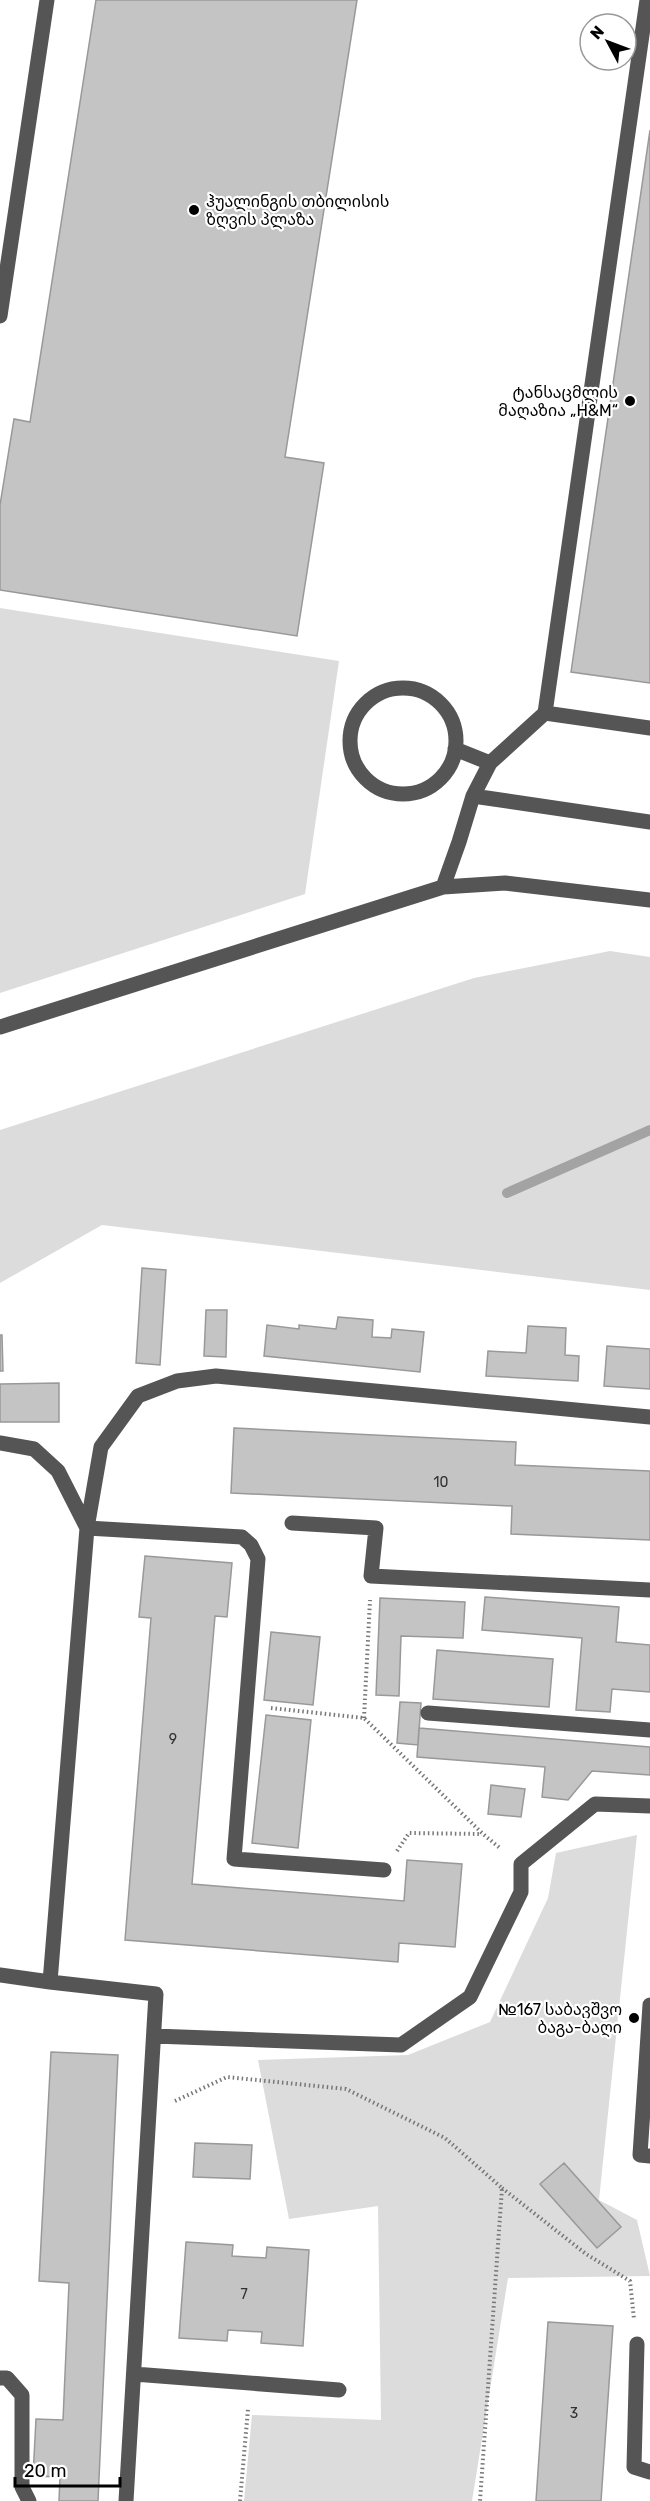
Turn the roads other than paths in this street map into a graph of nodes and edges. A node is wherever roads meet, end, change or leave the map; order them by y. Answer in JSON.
{"nodes":[{"id":1,"x":47,"y":0,"type":"edge"},
{"id":2,"x":647,"y":0,"type":"edge"},
{"id":3,"x":646,"y":44,"type":"edge"},
{"id":4,"x":0,"y":316,"type":"edge"},
{"id":5,"x":545,"y":713,"type":"junction"},
{"id":6,"x":650,"y":728,"type":"edge"},
{"id":7,"x":455,"y":749,"type":"junction"},
{"id":8,"x":490,"y":763,"type":"junction"},
{"id":9,"x":472,"y":796,"type":"junction"},
{"id":10,"x":650,"y":822,"type":"edge"},
{"id":11,"x":443,"y":887,"type":"junction"},
{"id":12,"x":650,"y":900,"type":"edge"},
{"id":13,"x":0,"y":1027,"type":"edge"},
{"id":14,"x":650,"y":1417,"type":"edge"},
{"id":15,"x":0,"y":1443,"type":"edge"},
{"id":16,"x":292,"y":1523,"type":"dead end"},
{"id":17,"x":87,"y":1528,"type":"junction"},
{"id":18,"x":650,"y":1590,"type":"edge"},
{"id":19,"x":428,"y":1713,"type":"dead end"},
{"id":20,"x":650,"y":1730,"type":"edge"},
{"id":21,"x":650,"y":1806,"type":"edge"},
{"id":22,"x":384,"y":1870,"type":"road end"},
{"id":23,"x":0,"y":1975,"type":"edge"},
{"id":24,"x":50,"y":1982,"type":"junction"},
{"id":25,"x":650,"y":2005,"type":"edge"},
{"id":26,"x":154,"y":2036,"type":"junction"},
{"id":27,"x":650,"y":2156,"type":"edge"},
{"id":28,"x":637,"y":2344,"type":"road end"},
{"id":29,"x":134,"y":2374,"type":"junction"},
{"id":30,"x":0,"y":2378,"type":"edge"},
{"id":31,"x":339,"y":2390,"type":"dead end"},
{"id":32,"x":650,"y":2472,"type":"edge"},
{"id":33,"x":29,"y":2501,"type":"edge"},
{"id":34,"x":126,"y":2501,"type":"edge"}],
"edges":[{"from":1,"to":4,"type":"street"},
{"from":2,"to":3,"type":"street"},
{"from":3,"to":5,"type":"street"},
{"from":5,"to":6,"type":"street"},
{"from":5,"to":8,"type":"street"},
{"from":7,"to":7,"type":"street"},
{"from":7,"to":8,"type":"street"},
{"from":8,"to":9,"type":"street"},
{"from":9,"to":10,"type":"street"},
{"from":9,"to":11,"type":"street"},
{"from":11,"to":12,"type":"street"},
{"from":11,"to":13,"type":"street"},
{"from":14,"to":17,"type":"street"},
{"from":15,"to":17,"type":"street"},
{"from":16,"to":18,"type":"street"},
{"from":17,"to":22,"type":"street"},
{"from":17,"to":24,"type":"street"},
{"from":19,"to":20,"type":"street"},
{"from":21,"to":26,"type":"street"},
{"from":23,"to":24,"type":"street"},
{"from":24,"to":26,"type":"street"},
{"from":25,"to":27,"type":"street"},
{"from":26,"to":29,"type":"street"},
{"from":28,"to":32,"type":"street"},
{"from":29,"to":31,"type":"street"},
{"from":29,"to":34,"type":"street"},
{"from":30,"to":33,"type":"street"}]}
